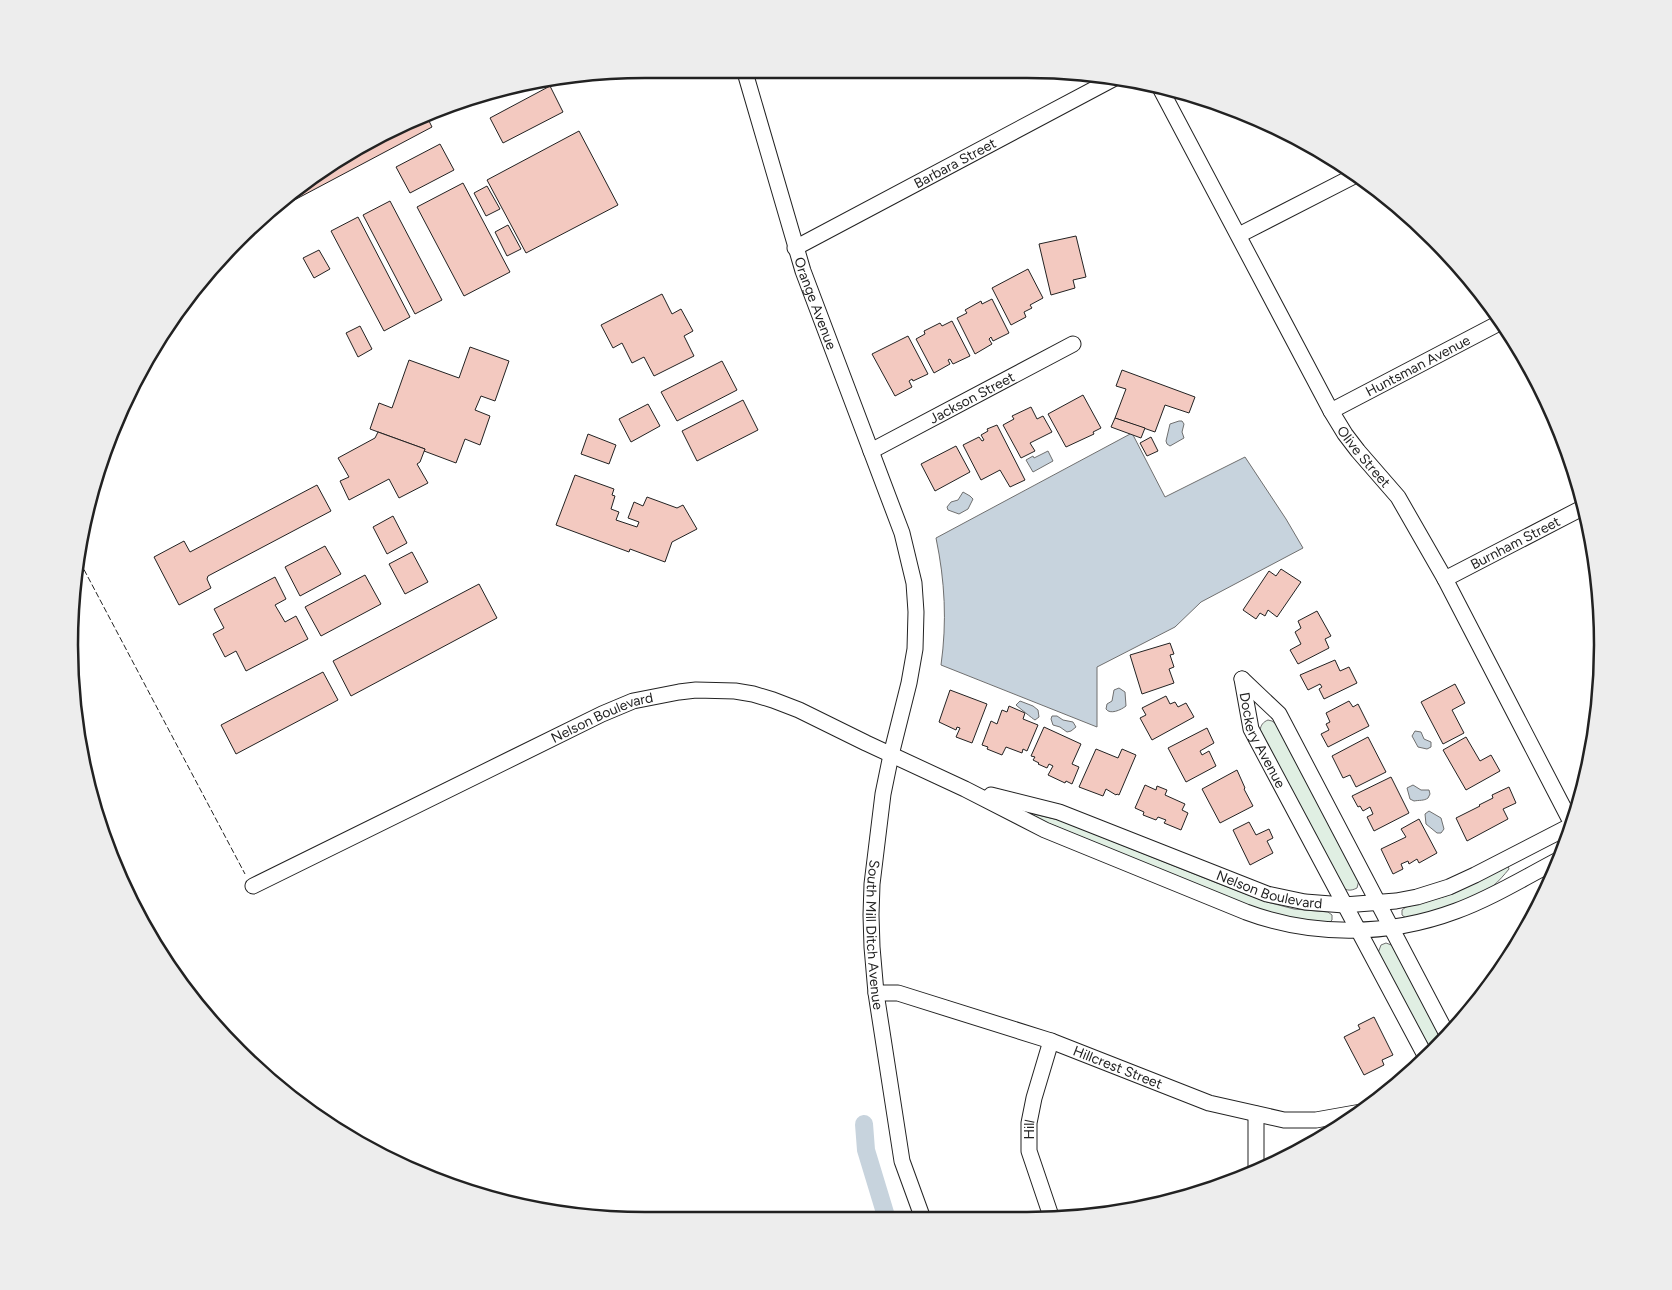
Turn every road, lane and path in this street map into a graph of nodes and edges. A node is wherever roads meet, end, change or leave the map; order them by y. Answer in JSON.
{"nodes":[{"id":1,"x":747,"y":78,"type":"edge"},
{"id":2,"x":1106,"y":83,"type":"edge"},
{"id":3,"x":1163,"y":94,"type":"edge"},
{"id":4,"x":1349,"y":178,"type":"edge"},
{"id":5,"x":1239,"y":235,"type":"junction"},
{"id":6,"x":795,"y":248,"type":"junction"},
{"id":7,"x":1495,"y":325,"type":"edge"},
{"id":8,"x":1073,"y":344,"type":"dead end"},
{"id":9,"x":1331,"y":411,"type":"junction"},
{"id":10,"x":871,"y":451,"type":"junction"},
{"id":11,"x":1578,"y":510,"type":"edge"},
{"id":12,"x":902,"y":533,"type":"joint"},
{"id":13,"x":1445,"y":579,"type":"junction"},
{"id":14,"x":891,"y":755,"type":"junction"},
{"id":15,"x":965,"y":789,"type":"junction"},
{"id":16,"x":1567,"y":816,"type":"edge"},
{"id":17,"x":1563,"y":830,"type":"edge"},
{"id":18,"x":1550,"y":864,"type":"edge"},
{"id":19,"x":253,"y":886,"type":"dead end"},
{"id":20,"x":1379,"y":904,"type":"junction"},
{"id":21,"x":1344,"y":905,"type":"junction"},
{"id":22,"x":1392,"y":928,"type":"junction"},
{"id":23,"x":1358,"y":930,"type":"junction"},
{"id":24,"x":876,"y":993,"type":"junction"},
{"id":25,"x":1444,"y":1029,"type":"edge"},
{"id":26,"x":1051,"y":1042,"type":"junction"},
{"id":27,"x":1423,"y":1051,"type":"edge"},
{"id":28,"x":1256,"y":1114,"type":"junction"},
{"id":29,"x":1345,"y":1115,"type":"edge"},
{"id":30,"x":1256,"y":1164,"type":"edge"},
{"id":31,"x":1049,"y":1211,"type":"edge"},
{"id":32,"x":921,"y":1212,"type":"edge"}],
"edges":[{"from":1,"to":6,"type":"street","name":"Orange Avenue"},
{"from":2,"to":6,"type":"street","name":"Barbara Street"},
{"from":3,"to":5,"type":"street","name":"Olive Street"},
{"from":4,"to":5,"type":"street"},
{"from":5,"to":9,"type":"street","name":"Olive Street"},
{"from":6,"to":10,"type":"street","name":"Orange Avenue"},
{"from":7,"to":9,"type":"street","name":"Huntsman Avenue"},
{"from":8,"to":10,"type":"street","name":"Jackson Street"},
{"from":9,"to":13,"type":"street","name":"Olive Street"},
{"from":10,"to":12,"type":"street","name":"Orange Avenue"},
{"from":11,"to":13,"type":"street","name":"Burnham Street"},
{"from":12,"to":14,"type":"street","name":"South Mill Ditch Avenue"},
{"from":13,"to":16,"type":"street","name":"Olive Street"},
{"from":14,"to":15,"type":"street","name":"Nelson Boulevard"},
{"from":14,"to":19,"type":"street","name":"Nelson Boulevard"},
{"from":14,"to":24,"type":"street","name":"South Mill Ditch Avenue"},
{"from":15,"to":21,"type":"street","name":"Nelson Boulevard"},
{"from":15,"to":23,"type":"street","name":"Nelson Boulevard"},
{"from":17,"to":20,"type":"street","name":"Nelson Boulevard"},
{"from":18,"to":22,"type":"street","name":"Nelson Boulevard"},
{"from":20,"to":21,"type":"street","name":"Nelson Boulevard"},
{"from":20,"to":21,"type":"street","name":"Dockery Avenue"},
{"from":20,"to":22,"type":"street","name":"Dockery Avenue"},
{"from":21,"to":23,"type":"street","name":"Dockery Avenue"},
{"from":22,"to":23,"type":"street","name":"Nelson Boulevard"},
{"from":22,"to":25,"type":"street","name":"Dockery Avenue"},
{"from":23,"to":27,"type":"street","name":"Dockery Avenue"},
{"from":24,"to":26,"type":"street","name":"Hillcrest Street"},
{"from":24,"to":32,"type":"street","name":"South Mill Ditch Avenue"},
{"from":26,"to":28,"type":"street","name":"Hillcrest Street"},
{"from":26,"to":31,"type":"street","name":"Hill"},
{"from":28,"to":29,"type":"street","name":"Hillcrest Street"},
{"from":28,"to":30,"type":"street"}]}
